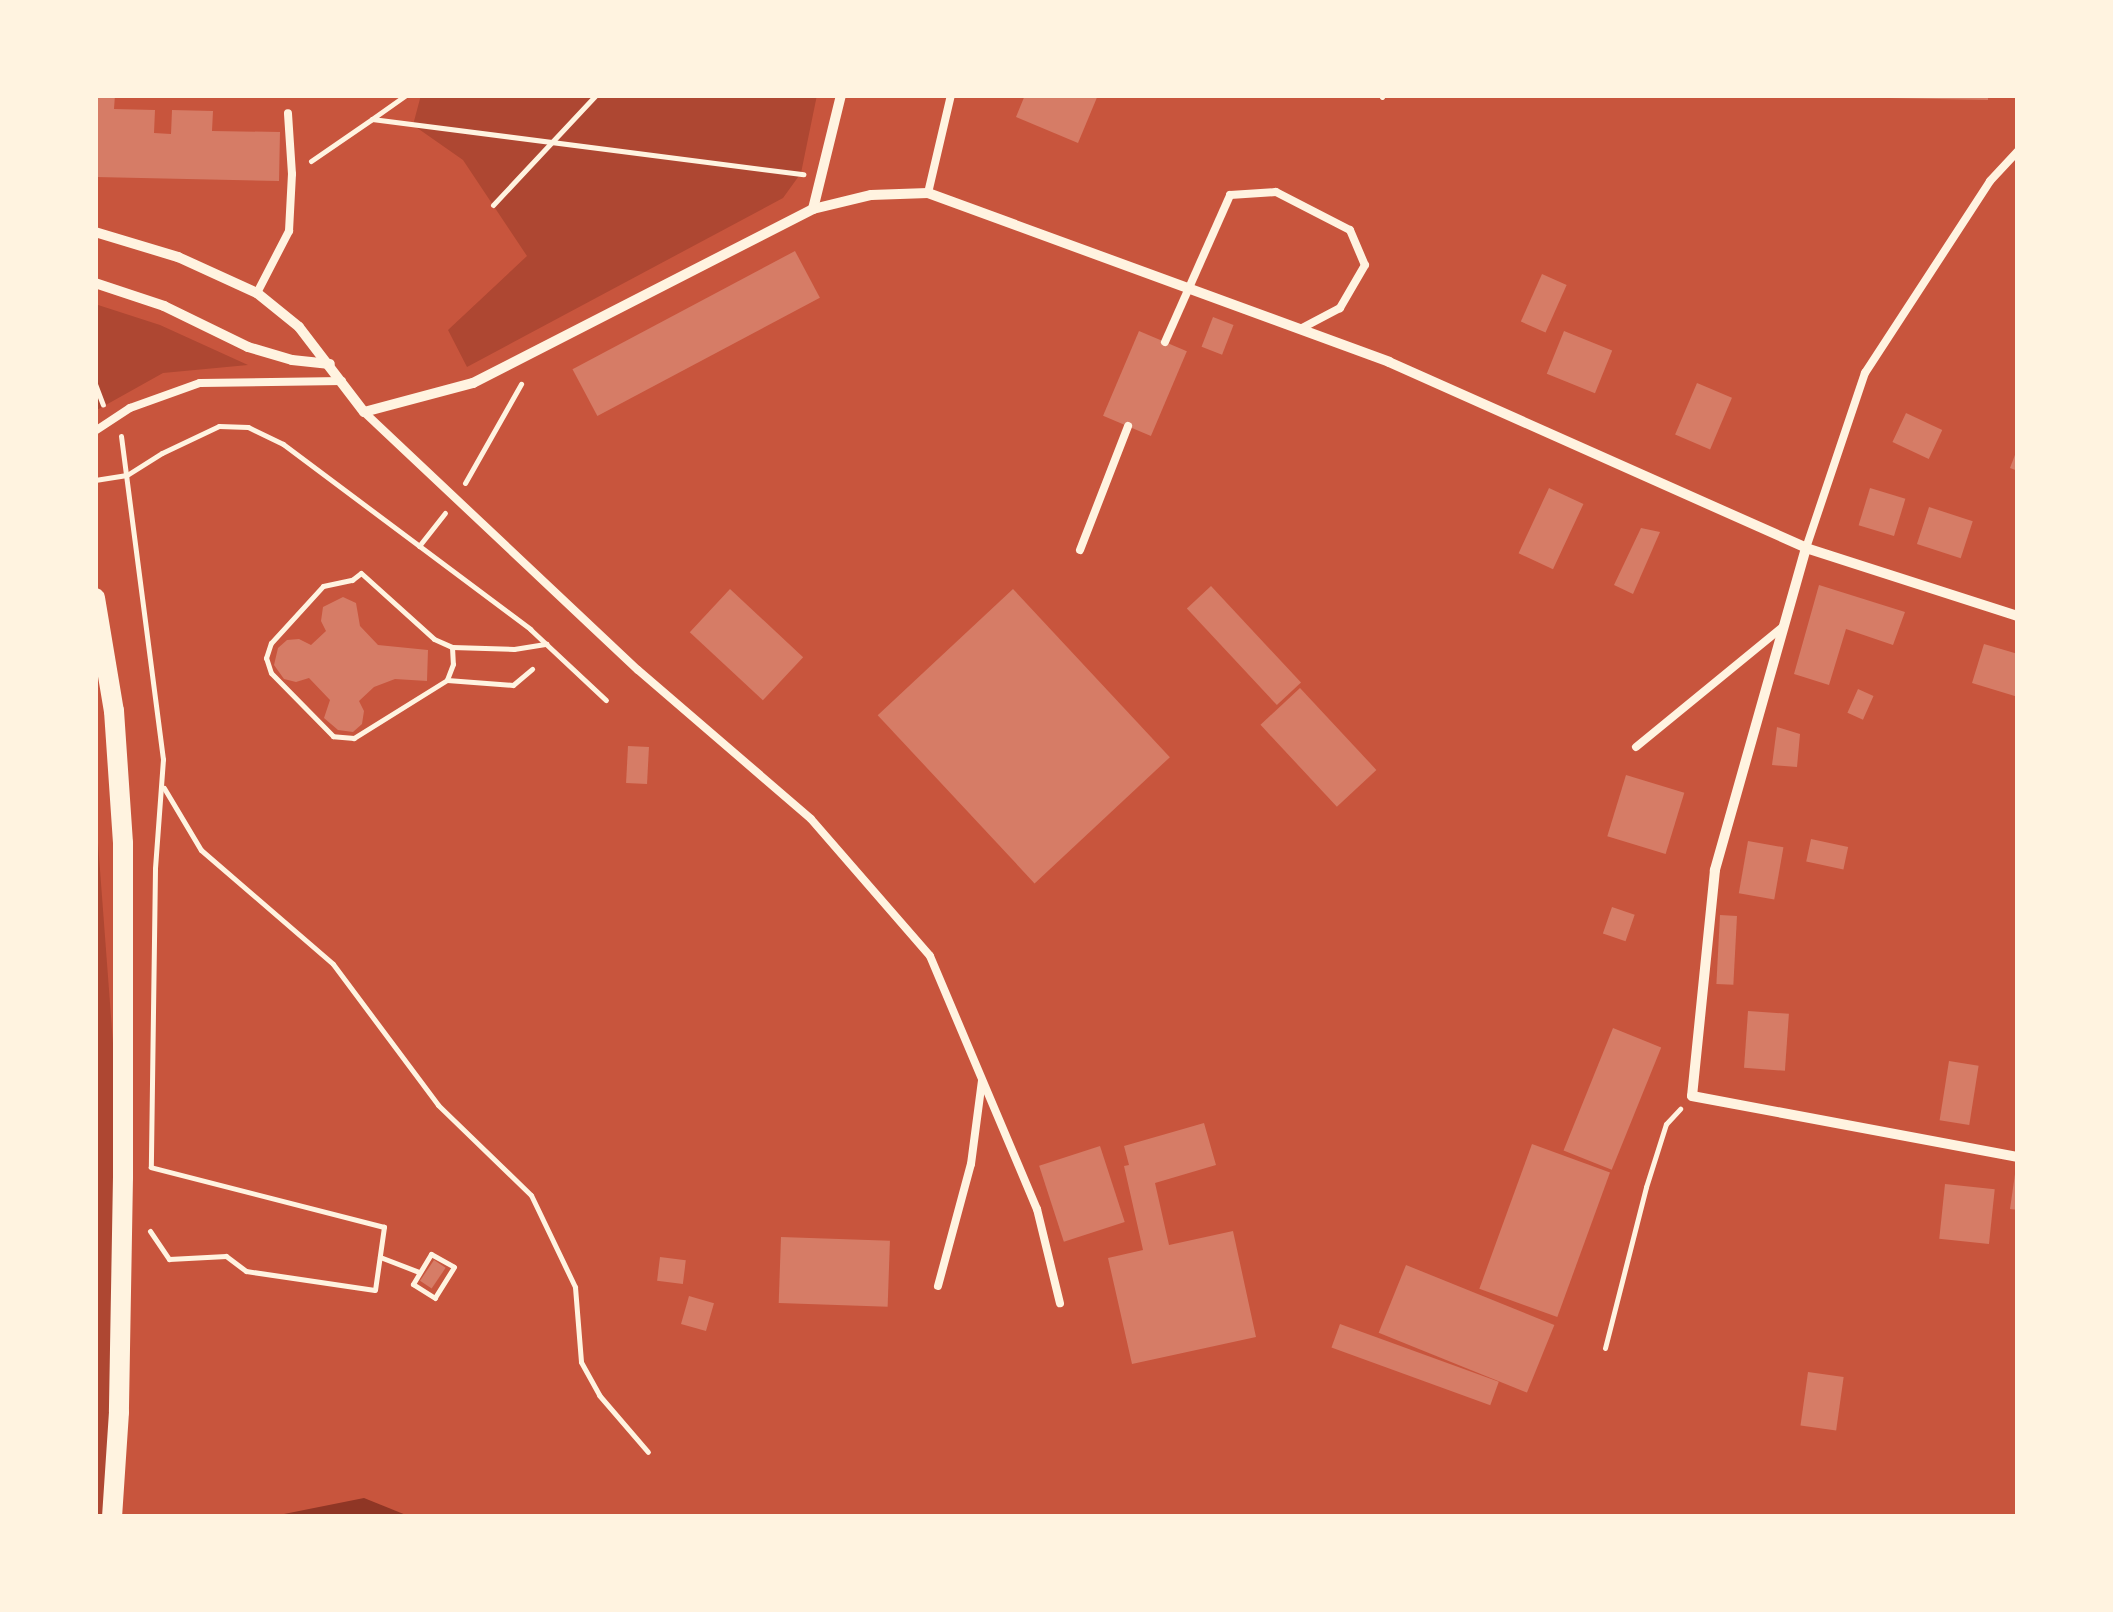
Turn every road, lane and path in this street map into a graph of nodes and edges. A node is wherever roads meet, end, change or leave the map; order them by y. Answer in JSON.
{"nodes":[{"id":1,"x":406,"y":95,"type":"edge"},
{"id":2,"x":596,"y":95,"type":"edge"},
{"id":3,"x":841,"y":95,"type":"edge"},
{"id":4,"x":951,"y":95,"type":"edge"},
{"id":5,"x":288,"y":114,"type":"dead end"},
{"id":6,"x":372,"y":119,"type":"junction"},
{"id":7,"x":552,"y":142,"type":"junction"},
{"id":8,"x":2018,"y":151,"type":"edge"},
{"id":9,"x":292,"y":174,"type":"junction"},
{"id":10,"x":822,"y":176,"type":"junction"},
{"id":11,"x":928,"y":193,"type":"junction"},
{"id":12,"x":494,"y":205,"type":"dead end"},
{"id":13,"x":813,"y":210,"type":"junction"},
{"id":14,"x":95,"y":232,"type":"edge"},
{"id":15,"x":95,"y":283,"type":"edge"},
{"id":16,"x":1187,"y":287,"type":"junction"},
{"id":17,"x":257,"y":293,"type":"junction"},
{"id":18,"x":1300,"y":329,"type":"junction"},
{"id":19,"x":1165,"y":342,"type":"dead end"},
{"id":20,"x":330,"y":364,"type":"junction"},
{"id":21,"x":342,"y":381,"type":"junction"},
{"id":22,"x":364,"y":412,"type":"junction"},
{"id":23,"x":1128,"y":426,"type":"dead end"},
{"id":24,"x":95,"y":431,"type":"edge"},
{"id":25,"x":95,"y":480,"type":"edge"},
{"id":26,"x":1806,"y":548,"type":"junction"},
{"id":27,"x":1080,"y":550,"type":"dead end"},
{"id":28,"x":95,"y":598,"type":"edge"},
{"id":29,"x":2018,"y":616,"type":"edge"},
{"id":30,"x":1784,"y":626,"type":"junction"},
{"id":31,"x":547,"y":644,"type":"junction"},
{"id":32,"x":452,"y":647,"type":"junction"},
{"id":33,"x":532,"y":669,"type":"dead end"},
{"id":34,"x":447,"y":680,"type":"junction"},
{"id":35,"x":606,"y":700,"type":"dead end"},
{"id":36,"x":1636,"y":747,"type":"dead end"},
{"id":37,"x":164,"y":788,"type":"dead end"},
{"id":38,"x":982,"y":1078,"type":"junction"},
{"id":39,"x":1692,"y":1096,"type":"junction"},
{"id":40,"x":2018,"y":1157,"type":"edge"},
{"id":41,"x":151,"y":1167,"type":"dead end"},
{"id":42,"x":150,"y":1231,"type":"dead end"},
{"id":43,"x":380,"y":1257,"type":"junction"},
{"id":44,"x":420,"y":1272,"type":"junction"},
{"id":45,"x":938,"y":1286,"type":"dead end"},
{"id":46,"x":1060,"y":1304,"type":"dead end"},
{"id":47,"x":1606,"y":1348,"type":"dead end"},
{"id":48,"x":648,"y":1452,"type":"dead end"},
{"id":49,"x":112,"y":1517,"type":"edge"}],
"edges":[{"from":1,"to":6,"type":"path"},
{"from":2,"to":7,"type":"path"},
{"from":3,"to":10,"type":"street"},
{"from":4,"to":11,"type":"lane"},
{"from":5,"to":9,"type":"lane"},
{"from":6,"to":7,"type":"path"},
{"from":6,"to":9,"type":"path"},
{"from":7,"to":10,"type":"path"},
{"from":7,"to":12,"type":"path"},
{"from":8,"to":26,"type":"lane"},
{"from":9,"to":17,"type":"lane"},
{"from":10,"to":13,"type":"street"},
{"from":11,"to":13,"type":"street"},
{"from":11,"to":16,"type":"street"},
{"from":13,"to":22,"type":"street"},
{"from":14,"to":17,"type":"street"},
{"from":15,"to":20,"type":"street"},
{"from":16,"to":18,"type":"street"},
{"from":16,"to":18,"type":"lane"},
{"from":16,"to":19,"type":"lane"},
{"from":17,"to":20,"type":"street"},
{"from":18,"to":26,"type":"street"},
{"from":20,"to":21,"type":"street"},
{"from":21,"to":22,"type":"street"},
{"from":21,"to":24,"type":"lane"},
{"from":22,"to":38,"type":"lane"},
{"from":23,"to":27,"type":"lane"},
{"from":25,"to":31,"type":"path"},
{"from":26,"to":29,"type":"street"},
{"from":26,"to":30,"type":"street"},
{"from":28,"to":49,"type":"main road"},
{"from":30,"to":36,"type":"lane"},
{"from":30,"to":39,"type":"street"},
{"from":31,"to":32,"type":"path"},
{"from":31,"to":35,"type":"path"},
{"from":32,"to":34,"type":"path"},
{"from":32,"to":34,"type":"path"},
{"from":33,"to":34,"type":"path"},
{"from":37,"to":48,"type":"path"},
{"from":38,"to":45,"type":"lane"},
{"from":38,"to":46,"type":"lane"},
{"from":39,"to":40,"type":"street"},
{"from":39,"to":47,"type":"path"},
{"from":41,"to":43,"type":"path"},
{"from":42,"to":43,"type":"path"},
{"from":43,"to":44,"type":"path"},
{"from":44,"to":44,"type":"path"}]}
